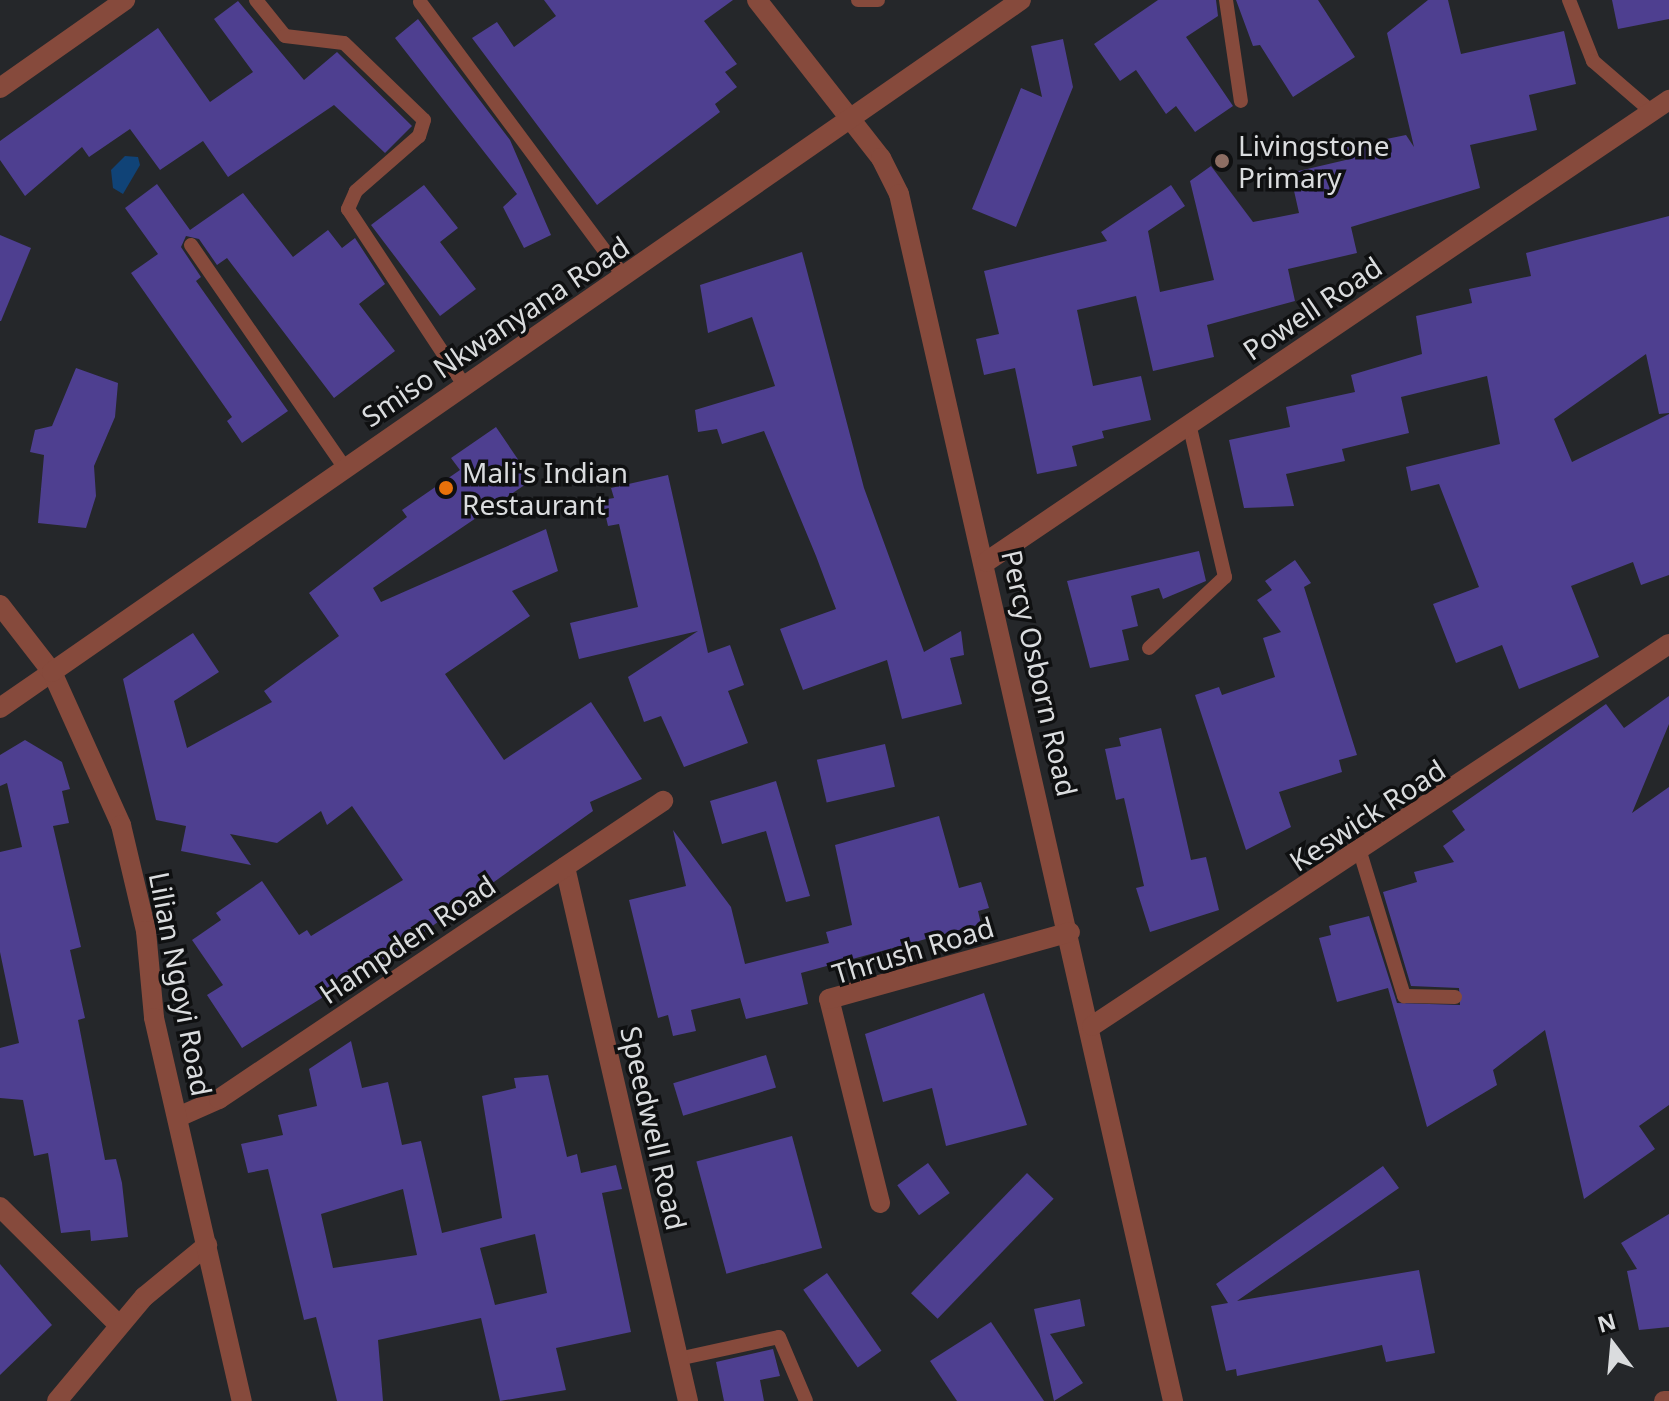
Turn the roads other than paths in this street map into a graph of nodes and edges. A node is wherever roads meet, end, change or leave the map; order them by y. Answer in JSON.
{"nodes":[{"id":1,"x":125,"y":0,"type":"edge"},
{"id":2,"x":256,"y":0,"type":"edge"},
{"id":3,"x":757,"y":0,"type":"edge"},
{"id":4,"x":858,"y":0,"type":"edge"},
{"id":5,"x":878,"y":0,"type":"edge"},
{"id":6,"x":1021,"y":0,"type":"edge"},
{"id":7,"x":1226,"y":0,"type":"edge"},
{"id":8,"x":1569,"y":0,"type":"edge"},
{"id":9,"x":420,"y":2,"type":"dead end"},
{"id":10,"x":0,"y":88,"type":"edge"},
{"id":11,"x":1241,"y":101,"type":"dead end"},
{"id":12,"x":1661,"y":106,"type":"edge"},
{"id":13,"x":848,"y":119,"type":"junction"},
{"id":14,"x":191,"y":245,"type":"dead end"},
{"id":15,"x":624,"y":277,"type":"junction"},
{"id":16,"x":464,"y":385,"type":"junction"},
{"id":17,"x":1189,"y":424,"type":"junction"},
{"id":18,"x":345,"y":468,"type":"junction"},
{"id":19,"x":986,"y":562,"type":"junction"},
{"id":20,"x":0,"y":605,"type":"edge"},
{"id":21,"x":1669,"y":644,"type":"edge"},
{"id":22,"x":1149,"y":648,"type":"dead end"},
{"id":23,"x":52,"y":672,"type":"junction"},
{"id":24,"x":0,"y":708,"type":"edge"},
{"id":25,"x":663,"y":801,"type":"dead end"},
{"id":26,"x":1360,"y":852,"type":"junction"},
{"id":27,"x":565,"y":867,"type":"junction"},
{"id":28,"x":1070,"y":932,"type":"junction"},
{"id":29,"x":1455,"y":997,"type":"dead end"},
{"id":30,"x":1092,"y":1026,"type":"junction"},
{"id":31,"x":178,"y":1117,"type":"junction"},
{"id":32,"x":880,"y":1203,"type":"dead end"},
{"id":33,"x":0,"y":1207,"type":"edge"},
{"id":34,"x":207,"y":1245,"type":"junction"},
{"id":35,"x":119,"y":1325,"type":"junction"},
{"id":36,"x":678,"y":1359,"type":"junction"},
{"id":37,"x":57,"y":1401,"type":"edge"},
{"id":38,"x":242,"y":1401,"type":"edge"},
{"id":39,"x":688,"y":1401,"type":"edge"},
{"id":40,"x":806,"y":1401,"type":"edge"},
{"id":41,"x":1173,"y":1401,"type":"edge"}],
"edges":[{"from":1,"to":10,"type":"street"},
{"from":2,"to":16,"type":"lane"},
{"from":3,"to":13,"type":"street","name":"Percy Osborn Road"},
{"from":4,"to":5,"type":"lane"},
{"from":6,"to":13,"type":"street","name":"Smiso Nkwanyana Road"},
{"from":7,"to":11,"type":"lane"},
{"from":8,"to":12,"type":"lane"},
{"from":9,"to":15,"type":"lane"},
{"from":12,"to":17,"type":"street","name":"Powell Road"},
{"from":13,"to":15,"type":"street","name":"Smiso Nkwanyana Road"},
{"from":13,"to":19,"type":"street","name":"Percy Osborn Road"},
{"from":14,"to":18,"type":"lane"},
{"from":15,"to":16,"type":"street","name":"Smiso Nkwanyana Road"},
{"from":16,"to":18,"type":"street","name":"Smiso Nkwanyana Road"},
{"from":17,"to":19,"type":"street","name":"Powell Road"},
{"from":17,"to":22,"type":"lane"},
{"from":18,"to":23,"type":"street","name":"Smiso Nkwanyana Road"},
{"from":19,"to":28,"type":"street","name":"Percy Osborn Road"},
{"from":20,"to":23,"type":"street","name":"Lilian Ngoyi Road"},
{"from":21,"to":26,"type":"street","name":"Keswick Road"},
{"from":23,"to":24,"type":"street","name":"Smiso Nkwanyana Road"},
{"from":23,"to":31,"type":"street","name":"Lilian Ngoyi Road"},
{"from":25,"to":27,"type":"street","name":"Hampden Road"},
{"from":26,"to":29,"type":"lane"},
{"from":26,"to":30,"type":"street","name":"Keswick Road"},
{"from":27,"to":31,"type":"street","name":"Hampden Road"},
{"from":27,"to":36,"type":"street","name":"Speedwell Road"},
{"from":28,"to":30,"type":"street","name":"Percy Osborn Road"},
{"from":28,"to":32,"type":"street","name":"Thrush Road"},
{"from":30,"to":41,"type":"street","name":"Percy Osborn Road"},
{"from":31,"to":34,"type":"street","name":"Lilian Ngoyi Road"},
{"from":33,"to":35,"type":"street"},
{"from":34,"to":35,"type":"street"},
{"from":34,"to":38,"type":"street","name":"Lilian Ngoyi Road"},
{"from":35,"to":37,"type":"street"},
{"from":36,"to":39,"type":"street","name":"Speedwell Road"},
{"from":36,"to":40,"type":"lane"}]}
